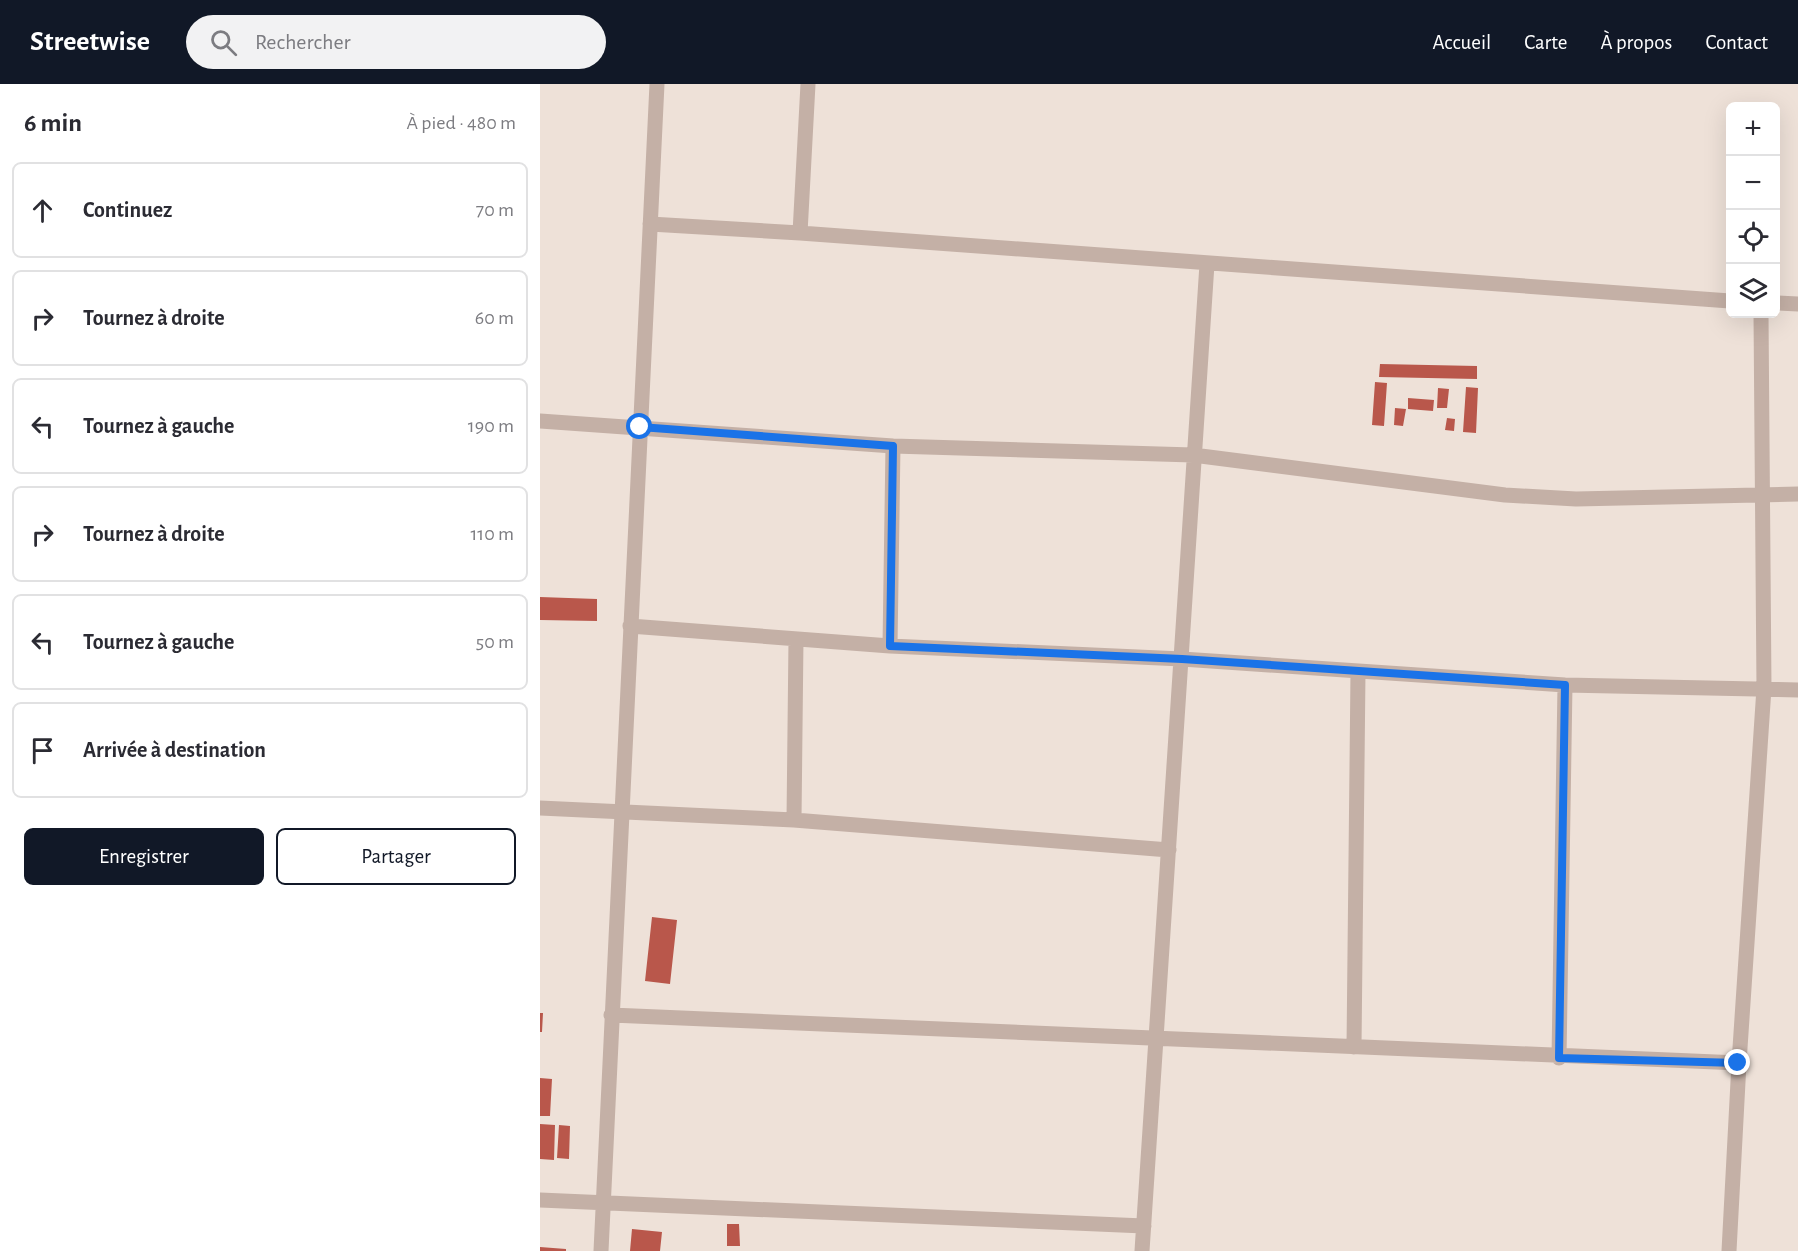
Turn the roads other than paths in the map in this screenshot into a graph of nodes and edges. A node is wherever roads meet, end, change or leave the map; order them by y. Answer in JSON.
{"nodes":[{"id":1,"x":657,"y":84,"type":"edge"},
{"id":2,"x":808,"y":84,"type":"edge"},
{"id":3,"x":650,"y":224,"type":"junction"},
{"id":4,"x":800,"y":233,"type":"junction"},
{"id":5,"x":1207,"y":264,"type":"junction"},
{"id":6,"x":1726,"y":301,"type":"edge"},
{"id":7,"x":1780,"y":303,"type":"edge"},
{"id":8,"x":1798,"y":304,"type":"edge"},
{"id":9,"x":1761,"y":318,"type":"edge"},
{"id":10,"x":540,"y":421,"type":"edge"},
{"id":11,"x":640,"y":427,"type":"junction"},
{"id":12,"x":893,"y":446,"type":"junction"},
{"id":13,"x":1193,"y":455,"type":"junction"},
{"id":14,"x":1798,"y":494,"type":"edge"},
{"id":15,"x":1761,"y":495,"type":"junction"},
{"id":16,"x":630,"y":626,"type":"junction"},
{"id":17,"x":796,"y":639,"type":"junction"},
{"id":18,"x":890,"y":646,"type":"junction"},
{"id":19,"x":1182,"y":659,"type":"junction"},
{"id":20,"x":1358,"y":672,"type":"junction"},
{"id":21,"x":1565,"y":685,"type":"junction"},
{"id":22,"x":1764,"y":688,"type":"junction"},
{"id":23,"x":1798,"y":690,"type":"edge"},
{"id":24,"x":540,"y":808,"type":"edge"},
{"id":25,"x":622,"y":813,"type":"junction"},
{"id":26,"x":794,"y":820,"type":"junction"},
{"id":27,"x":1169,"y":850,"type":"junction"},
{"id":28,"x":611,"y":1015,"type":"junction"},
{"id":29,"x":1156,"y":1039,"type":"junction"},
{"id":30,"x":1354,"y":1047,"type":"junction"},
{"id":31,"x":1559,"y":1058,"type":"junction"},
{"id":32,"x":1738,"y":1063,"type":"junction"},
{"id":33,"x":540,"y":1200,"type":"edge"},
{"id":34,"x":602,"y":1203,"type":"junction"},
{"id":35,"x":1144,"y":1226,"type":"junction"},
{"id":36,"x":601,"y":1251,"type":"edge"},
{"id":37,"x":1142,"y":1251,"type":"edge"},
{"id":38,"x":1729,"y":1251,"type":"edge"}],
"edges":[{"from":1,"to":3,"type":"street"},
{"from":2,"to":4,"type":"street"},
{"from":3,"to":4,"type":"street"},
{"from":3,"to":11,"type":"street"},
{"from":4,"to":5,"type":"street"},
{"from":5,"to":6,"type":"street"},
{"from":5,"to":13,"type":"street"},
{"from":7,"to":8,"type":"street"},
{"from":9,"to":15,"type":"street"},
{"from":10,"to":11,"type":"street"},
{"from":11,"to":12,"type":"street"},
{"from":11,"to":16,"type":"street"},
{"from":12,"to":13,"type":"street"},
{"from":12,"to":18,"type":"street"},
{"from":13,"to":15,"type":"street"},
{"from":13,"to":19,"type":"street"},
{"from":14,"to":15,"type":"street"},
{"from":15,"to":22,"type":"street"},
{"from":16,"to":17,"type":"street"},
{"from":16,"to":25,"type":"street"},
{"from":17,"to":18,"type":"street"},
{"from":17,"to":26,"type":"street"},
{"from":18,"to":19,"type":"street"},
{"from":19,"to":20,"type":"street"},
{"from":19,"to":27,"type":"street"},
{"from":20,"to":21,"type":"street"},
{"from":20,"to":30,"type":"street"},
{"from":21,"to":22,"type":"street"},
{"from":21,"to":31,"type":"street"},
{"from":22,"to":23,"type":"street"},
{"from":22,"to":32,"type":"street"},
{"from":24,"to":25,"type":"street"},
{"from":25,"to":26,"type":"street"},
{"from":25,"to":28,"type":"street"},
{"from":26,"to":27,"type":"street"},
{"from":27,"to":29,"type":"street"},
{"from":28,"to":29,"type":"street"},
{"from":28,"to":34,"type":"street"},
{"from":29,"to":30,"type":"street"},
{"from":29,"to":35,"type":"street"},
{"from":30,"to":31,"type":"street"},
{"from":31,"to":32,"type":"street"},
{"from":32,"to":38,"type":"street"},
{"from":33,"to":34,"type":"street"},
{"from":34,"to":35,"type":"street"},
{"from":34,"to":36,"type":"street"},
{"from":35,"to":37,"type":"street"}]}
